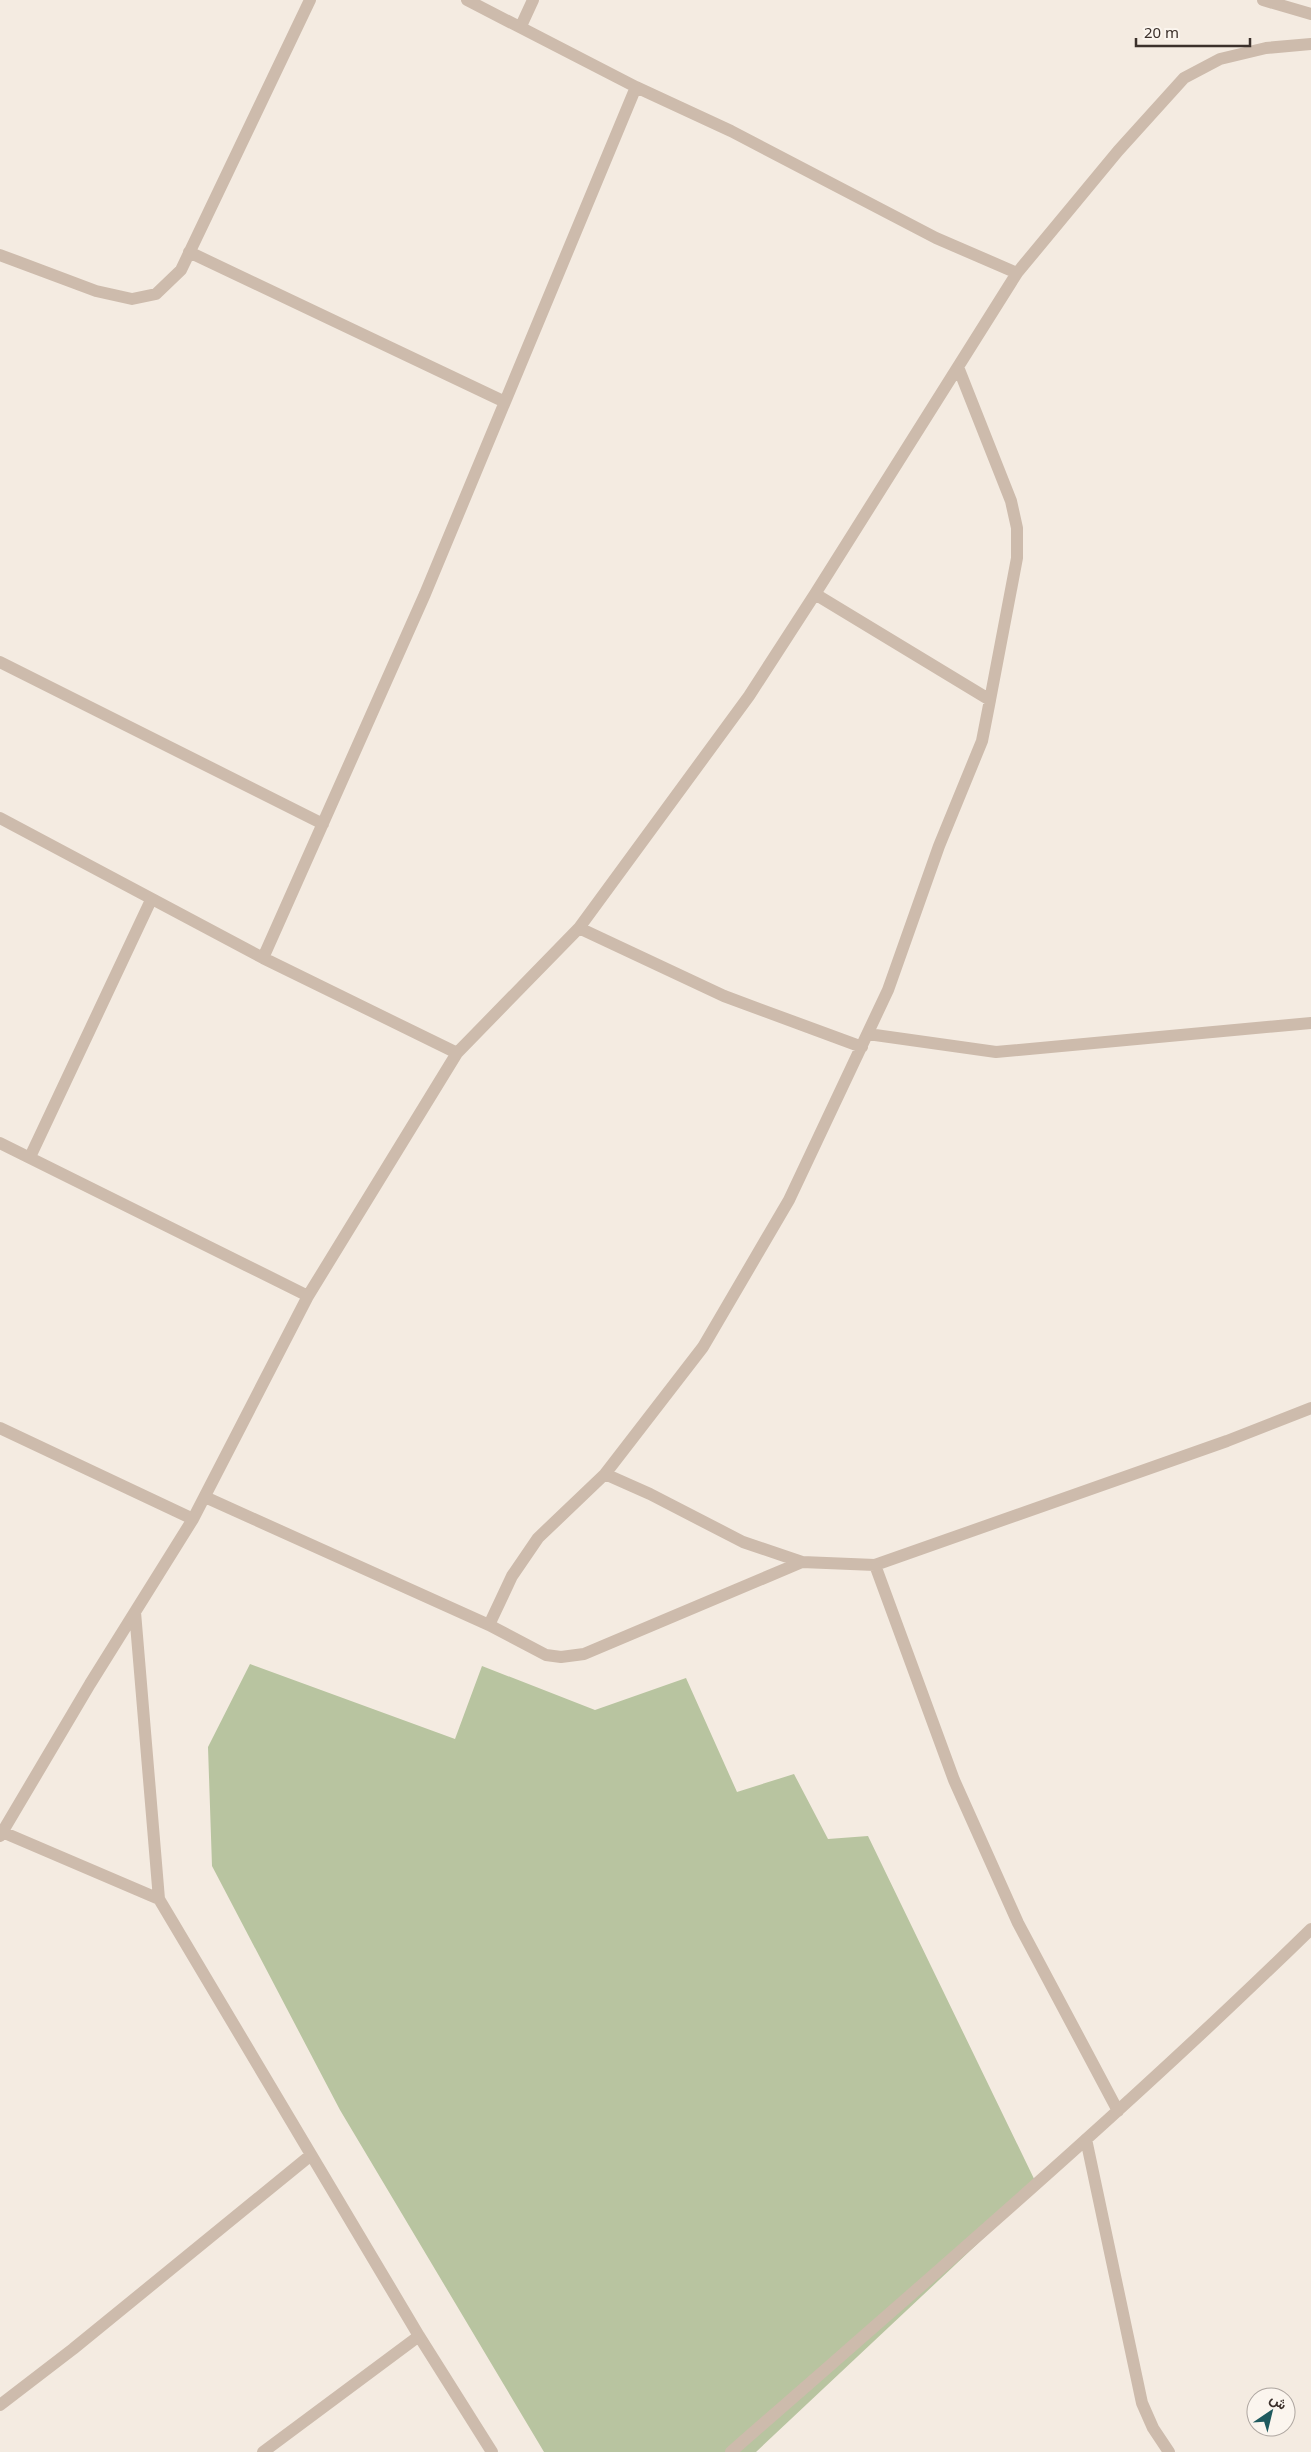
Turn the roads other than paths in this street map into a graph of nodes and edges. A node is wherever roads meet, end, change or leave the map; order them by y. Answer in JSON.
{"nodes":[{"id":1,"x":310,"y":0,"type":"edge"},
{"id":2,"x":467,"y":0,"type":"edge"},
{"id":3,"x":533,"y":0,"type":"edge"},
{"id":4,"x":1264,"y":0,"type":"edge"},
{"id":5,"x":1311,"y":14,"type":"edge"},
{"id":6,"x":521,"y":26,"type":"junction"},
{"id":7,"x":1311,"y":44,"type":"edge"},
{"id":8,"x":636,"y":87,"type":"junction"},
{"id":9,"x":189,"y":252,"type":"junction"},
{"id":10,"x":0,"y":255,"type":"edge"},
{"id":11,"x":1017,"y":273,"type":"junction"},
{"id":12,"x":958,"y":367,"type":"junction"},
{"id":13,"x":505,"y":402,"type":"junction"},
{"id":14,"x":815,"y":594,"type":"junction"},
{"id":15,"x":0,"y":662,"type":"edge"},
{"id":16,"x":990,"y":700,"type":"junction"},
{"id":17,"x":0,"y":818,"type":"edge"},
{"id":18,"x":323,"y":824,"type":"junction"},
{"id":19,"x":151,"y":900,"type":"junction"},
{"id":20,"x":579,"y":928,"type":"junction"},
{"id":21,"x":263,"y":958,"type":"junction"},
{"id":22,"x":1311,"y":1023,"type":"edge"},
{"id":23,"x":868,"y":1034,"type":"junction"},
{"id":24,"x":862,"y":1047,"type":"junction"},
{"id":25,"x":457,"y":1053,"type":"junction"},
{"id":26,"x":0,"y":1143,"type":"edge"},
{"id":27,"x":30,"y":1157,"type":"junction"},
{"id":28,"x":308,"y":1296,"type":"junction"},
{"id":29,"x":1311,"y":1408,"type":"edge"},
{"id":30,"x":0,"y":1428,"type":"edge"},
{"id":31,"x":605,"y":1474,"type":"junction"},
{"id":32,"x":205,"y":1497,"type":"junction"},
{"id":33,"x":193,"y":1519,"type":"junction"},
{"id":34,"x":802,"y":1562,"type":"junction"},
{"id":35,"x":876,"y":1565,"type":"junction"},
{"id":36,"x":135,"y":1612,"type":"junction"},
{"id":37,"x":488,"y":1625,"type":"junction"},
{"id":38,"x":1,"y":1833,"type":"edge"},
{"id":39,"x":158,"y":1899,"type":"junction"},
{"id":40,"x":1311,"y":1929,"type":"edge"},
{"id":41,"x":1118,"y":2111,"type":"junction"},
{"id":42,"x":1086,"y":2140,"type":"junction"},
{"id":43,"x":311,"y":2155,"type":"junction"},
{"id":44,"x":419,"y":2336,"type":"junction"},
{"id":45,"x":0,"y":2405,"type":"edge"},
{"id":46,"x":263,"y":2452,"type":"edge"},
{"id":47,"x":492,"y":2452,"type":"edge"},
{"id":48,"x":732,"y":2452,"type":"edge"},
{"id":49,"x":1169,"y":2452,"type":"edge"}],
"edges":[{"from":1,"to":9,"type":"street"},
{"from":2,"to":6,"type":"street"},
{"from":3,"to":6,"type":"street"},
{"from":4,"to":5,"type":"street"},
{"from":6,"to":8,"type":"street"},
{"from":7,"to":11,"type":"street"},
{"from":8,"to":11,"type":"street"},
{"from":8,"to":13,"type":"street"},
{"from":9,"to":10,"type":"street"},
{"from":9,"to":13,"type":"street"},
{"from":11,"to":12,"type":"street"},
{"from":12,"to":14,"type":"street"},
{"from":12,"to":16,"type":"street"},
{"from":13,"to":18,"type":"street"},
{"from":14,"to":16,"type":"street"},
{"from":14,"to":20,"type":"street"},
{"from":15,"to":18,"type":"street"},
{"from":16,"to":23,"type":"street"},
{"from":17,"to":19,"type":"street"},
{"from":18,"to":21,"type":"street"},
{"from":19,"to":21,"type":"street"},
{"from":19,"to":27,"type":"street"},
{"from":20,"to":24,"type":"street"},
{"from":20,"to":25,"type":"street"},
{"from":21,"to":25,"type":"street"},
{"from":22,"to":23,"type":"street"},
{"from":23,"to":24,"type":"street"},
{"from":24,"to":31,"type":"street"},
{"from":25,"to":28,"type":"street"},
{"from":26,"to":27,"type":"street"},
{"from":27,"to":28,"type":"street"},
{"from":28,"to":32,"type":"street"},
{"from":29,"to":35,"type":"street"},
{"from":30,"to":33,"type":"street"},
{"from":31,"to":34,"type":"street"},
{"from":31,"to":37,"type":"street"},
{"from":32,"to":33,"type":"street"},
{"from":32,"to":37,"type":"street"},
{"from":33,"to":36,"type":"street"},
{"from":34,"to":35,"type":"street"},
{"from":34,"to":37,"type":"street"},
{"from":35,"to":41,"type":"street"},
{"from":36,"to":38,"type":"street"},
{"from":36,"to":39,"type":"street"},
{"from":38,"to":39,"type":"street"},
{"from":39,"to":43,"type":"street"},
{"from":40,"to":41,"type":"street"},
{"from":41,"to":42,"type":"street"},
{"from":42,"to":48,"type":"street"},
{"from":42,"to":49,"type":"street"},
{"from":43,"to":44,"type":"street"},
{"from":43,"to":45,"type":"street"},
{"from":44,"to":46,"type":"street"},
{"from":44,"to":47,"type":"street"}]}
